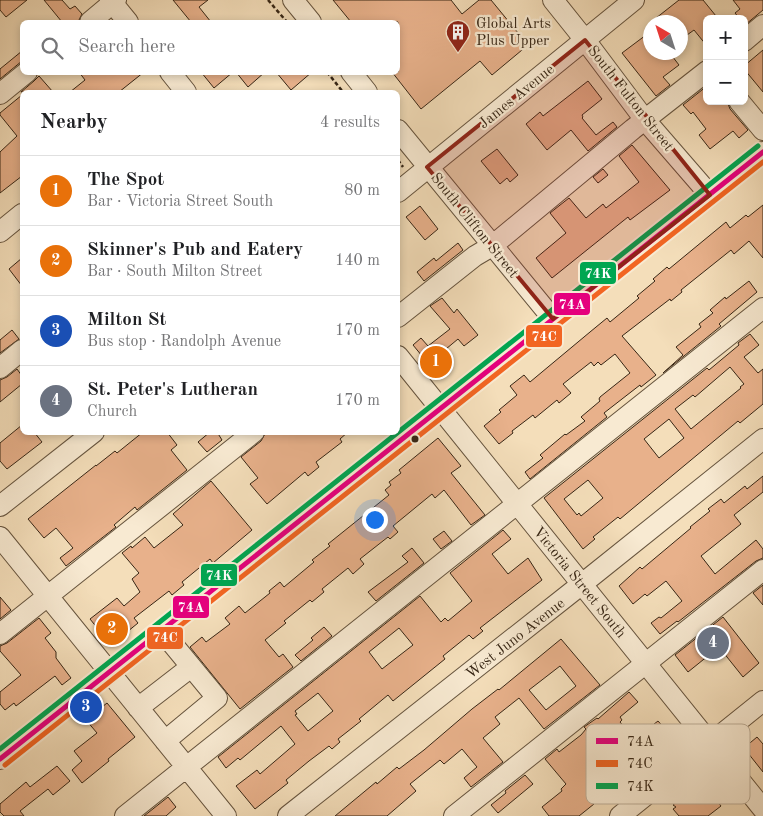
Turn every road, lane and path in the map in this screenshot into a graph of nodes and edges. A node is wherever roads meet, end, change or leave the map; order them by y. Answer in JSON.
{"nodes":[{"id":1,"x":268,"y":0,"type":"edge"},
{"id":2,"x":293,"y":0,"type":"edge"},
{"id":3,"x":553,"y":0,"type":"edge"},
{"id":4,"x":634,"y":0,"type":"edge"},
{"id":5,"x":113,"y":1,"type":"edge"},
{"id":6,"x":92,"y":20,"type":"edge"},
{"id":7,"x":127,"y":20,"type":"edge"},
{"id":8,"x":285,"y":20,"type":"edge"},
{"id":9,"x":309,"y":20,"type":"edge"},
{"id":10,"x":763,"y":25,"type":"edge"},
{"id":11,"x":748,"y":38,"type":"edge"},
{"id":12,"x":585,"y":40,"type":"junction"},
{"id":13,"x":703,"y":74,"type":"edge"},
{"id":14,"x":23,"y":75,"type":"edge"},
{"id":15,"x":329,"y":75,"type":"edge"},
{"id":16,"x":353,"y":75,"type":"edge"},
{"id":17,"x":341,"y":90,"type":"edge"},
{"id":18,"x":365,"y":90,"type":"edge"},
{"id":19,"x":0,"y":94,"type":"edge"},
{"id":20,"x":742,"y":105,"type":"edge"},
{"id":21,"x":645,"y":120,"type":"junction"},
{"id":22,"x":763,"y":130,"type":"edge"},
{"id":23,"x":400,"y":133,"type":"edge"},
{"id":24,"x":763,"y":152,"type":"edge"},
{"id":25,"x":427,"y":167,"type":"junction"},
{"id":26,"x":400,"y":190,"type":"edge"},
{"id":27,"x":710,"y":195,"type":"junction"},
{"id":28,"x":20,"y":216,"type":"edge"},
{"id":29,"x":0,"y":232,"type":"edge"},
{"id":30,"x":492,"y":246,"type":"junction"},
{"id":31,"x":763,"y":308,"type":"edge"},
{"id":32,"x":400,"y":316,"type":"edge"},
{"id":33,"x":553,"y":319,"type":"junction"},
{"id":34,"x":20,"y":352,"type":"edge"},
{"id":35,"x":400,"y":359,"type":"edge"},
{"id":36,"x":0,"y":368,"type":"edge"},
{"id":37,"x":440,"y":409,"type":"junction"},
{"id":38,"x":90,"y":435,"type":"edge"},
{"id":39,"x":250,"y":435,"type":"edge"},
{"id":40,"x":763,"y":439,"type":"edge"},
{"id":41,"x":517,"y":504,"type":"junction"},
{"id":42,"x":0,"y":506,"type":"edge"},
{"id":43,"x":0,"y":537,"type":"edge"},
{"id":44,"x":763,"y":570,"type":"edge"},
{"id":45,"x":582,"y":584,"type":"junction"},
{"id":46,"x":48,"y":596,"type":"junction"},
{"id":47,"x":161,"y":630,"type":"junction"},
{"id":48,"x":0,"y":634,"type":"edge"},
{"id":49,"x":646,"y":664,"type":"junction"},
{"id":50,"x":191,"y":667,"type":"junction"},
{"id":51,"x":109,"y":672,"type":"junction"},
{"id":52,"x":763,"y":701,"type":"edge"},
{"id":53,"x":138,"y":708,"type":"junction"},
{"id":54,"x":695,"y":724,"type":"edge"},
{"id":55,"x":734,"y":724,"type":"edge"},
{"id":56,"x":165,"y":741,"type":"junction"},
{"id":57,"x":0,"y":759,"type":"edge"},
{"id":58,"x":186,"y":767,"type":"junction"},
{"id":59,"x":750,"y":793,"type":"edge"},
{"id":60,"x":635,"y":804,"type":"edge"},
{"id":61,"x":763,"y":809,"type":"edge"},
{"id":62,"x":125,"y":816,"type":"edge"},
{"id":63,"x":226,"y":816,"type":"edge"},
{"id":64,"x":288,"y":816,"type":"edge"},
{"id":65,"x":454,"y":816,"type":"edge"},
{"id":66,"x":620,"y":816,"type":"edge"}],
"edges":[{"from":1,"to":8,"type":"path"},
{"from":2,"to":9,"type":"street"},
{"from":3,"to":12,"type":"street","name":"South Fulton Street"},
{"from":4,"to":12,"type":"street","name":"James Avenue"},
{"from":5,"to":6,"type":"street"},
{"from":5,"to":7,"type":"street"},
{"from":10,"to":11,"type":"street"},
{"from":12,"to":21,"type":"street","name":"South Fulton Street"},
{"from":12,"to":25,"type":"street","name":"James Avenue"},
{"from":13,"to":21,"type":"street"},
{"from":14,"to":19,"type":"street"},
{"from":15,"to":17,"type":"path"},
{"from":16,"to":18,"type":"street"},
{"from":20,"to":22,"type":"street"},
{"from":21,"to":27,"type":"street","name":"South Fulton Street"},
{"from":21,"to":30,"type":"street"},
{"from":23,"to":25,"type":"street","name":"South Clifton Street"},
{"from":24,"to":27,"type":"street"},
{"from":25,"to":26,"type":"street","name":"James Avenue"},
{"from":25,"to":30,"type":"street","name":"South Clifton Street"},
{"from":27,"to":33,"type":"street"},
{"from":28,"to":29,"type":"street"},
{"from":30,"to":32,"type":"street"},
{"from":30,"to":33,"type":"street","name":"South Clifton Street"},
{"from":31,"to":41,"type":"street"},
{"from":33,"to":37,"type":"street"},
{"from":34,"to":36,"type":"street"},
{"from":35,"to":37,"type":"street","name":"Victoria Street South"},
{"from":37,"to":41,"type":"street","name":"Victoria Street South"},
{"from":37,"to":47,"type":"street"},
{"from":38,"to":42,"type":"street"},
{"from":39,"to":46,"type":"street"},
{"from":40,"to":45,"type":"street","name":"West Juno Avenue"},
{"from":41,"to":45,"type":"street","name":"Victoria Street South"},
{"from":41,"to":58,"type":"street"},
{"from":43,"to":46,"type":"street"},
{"from":44,"to":49,"type":"street"},
{"from":45,"to":49,"type":"street","name":"Victoria Street South"},
{"from":45,"to":64,"type":"street","name":"West Juno Avenue"},
{"from":46,"to":48,"type":"street"},
{"from":46,"to":51,"type":"street"},
{"from":47,"to":50,"type":"street"},
{"from":47,"to":51,"type":"street"},
{"from":49,"to":54,"type":"street","name":"Victoria Street South"},
{"from":49,"to":65,"type":"street"},
{"from":50,"to":53,"type":"street"},
{"from":50,"to":56,"type":"street"},
{"from":51,"to":53,"type":"street"},
{"from":51,"to":57,"type":"street"},
{"from":52,"to":55,"type":"street"},
{"from":53,"to":56,"type":"street"},
{"from":56,"to":58,"type":"street"},
{"from":58,"to":62,"type":"street"},
{"from":58,"to":63,"type":"street"},
{"from":59,"to":61,"type":"street","name":"Victoria Street South"},
{"from":60,"to":66,"type":"street"}]}
